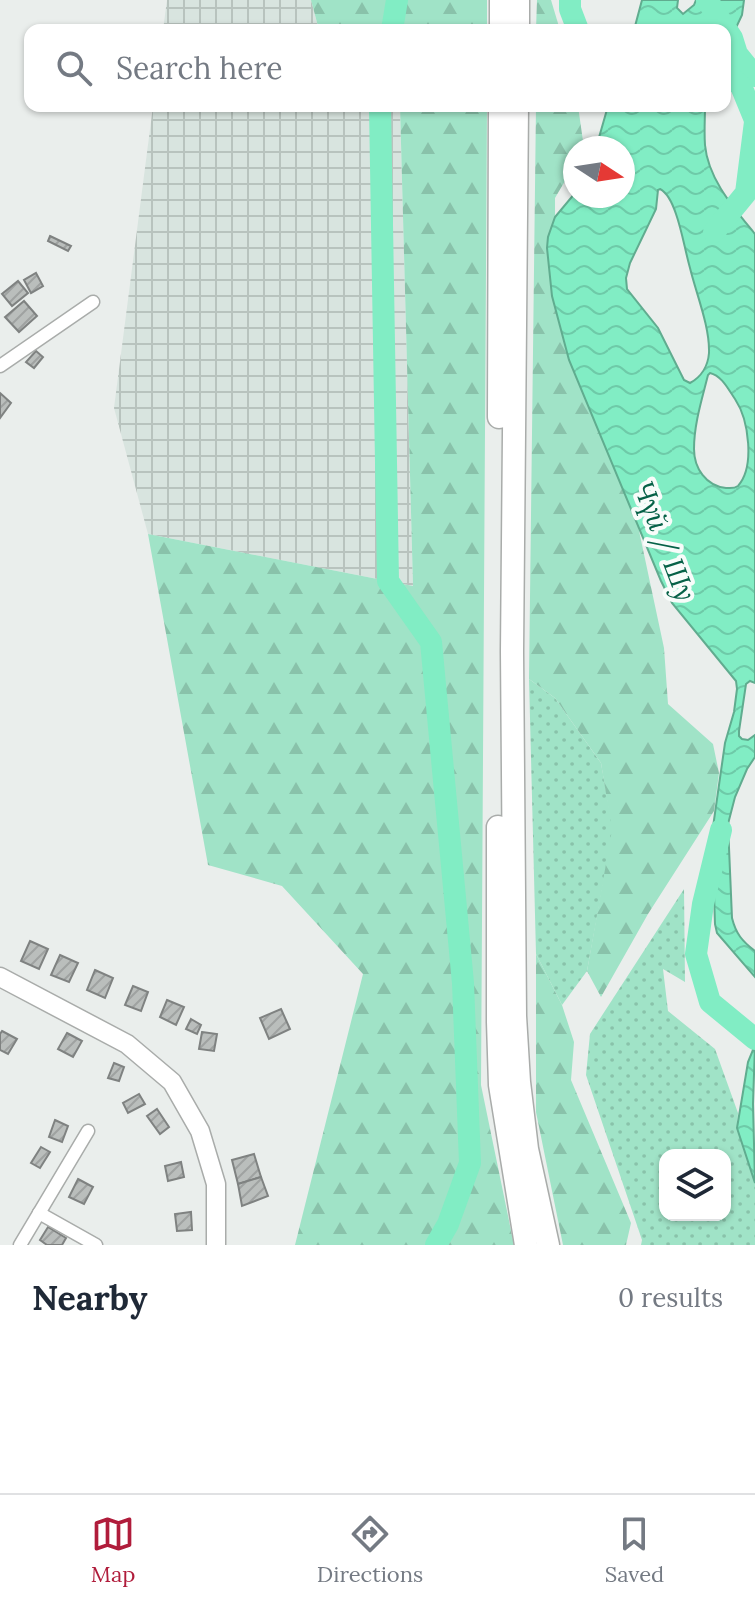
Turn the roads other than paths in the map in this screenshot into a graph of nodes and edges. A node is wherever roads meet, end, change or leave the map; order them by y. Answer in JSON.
{"nodes":[{"id":1,"x":501,"y":0,"type":"edge"},
{"id":2,"x":518,"y":0,"type":"edge"},
{"id":3,"x":501,"y":24,"type":"edge"},
{"id":4,"x":518,"y":24,"type":"edge"},
{"id":5,"x":500,"y":112,"type":"edge"},
{"id":6,"x":517,"y":112,"type":"edge"},
{"id":7,"x":93,"y":302,"type":"dead end"},
{"id":8,"x":0,"y":366,"type":"edge"},
{"id":9,"x":0,"y":977,"type":"edge"},
{"id":10,"x":88,"y":1131,"type":"dead end"},
{"id":11,"x":39,"y":1213,"type":"junction"},
{"id":12,"x":20,"y":1245,"type":"edge"},
{"id":13,"x":96,"y":1245,"type":"edge"},
{"id":14,"x":216,"y":1245,"type":"edge"},
{"id":15,"x":526,"y":1245,"type":"edge"},
{"id":16,"x":548,"y":1245,"type":"edge"}],
"edges":[{"from":1,"to":3,"type":"highway"},
{"from":2,"to":4,"type":"highway"},
{"from":5,"to":15,"type":"highway"},
{"from":6,"to":16,"type":"highway"},
{"from":7,"to":8,"type":"street"},
{"from":9,"to":14,"type":"street"},
{"from":10,"to":11,"type":"street"},
{"from":11,"to":12,"type":"street"},
{"from":11,"to":13,"type":"street"}]}
